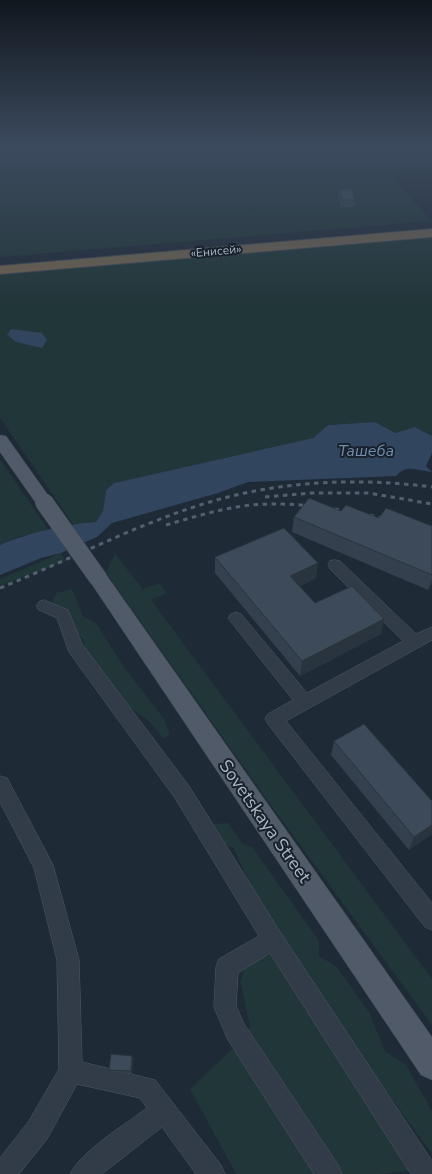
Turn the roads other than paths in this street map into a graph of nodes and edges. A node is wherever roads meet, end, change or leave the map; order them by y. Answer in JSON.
{"nodes":[{"id":1,"x":432,"y":227,"type":"edge"},
{"id":2,"x":432,"y":233,"type":"edge"},
{"id":3,"x":0,"y":261,"type":"edge"},
{"id":4,"x":0,"y":270,"type":"edge"},
{"id":5,"x":0,"y":440,"type":"edge"},
{"id":6,"x":336,"y":565,"type":"dead end"},
{"id":7,"x":44,"y":606,"type":"dead end"},
{"id":8,"x":236,"y":618,"type":"dead end"},
{"id":9,"x":432,"y":633,"type":"edge"},
{"id":10,"x":415,"y":643,"type":"junction"},
{"id":11,"x":305,"y":702,"type":"junction"},
{"id":12,"x":0,"y":784,"type":"edge"},
{"id":13,"x":432,"y":920,"type":"edge"},
{"id":14,"x":273,"y":939,"type":"junction"},
{"id":15,"x":432,"y":1064,"type":"edge"},
{"id":16,"x":71,"y":1070,"type":"junction"},
{"id":17,"x":165,"y":1110,"type":"junction"},
{"id":18,"x":3,"y":1174,"type":"edge"},
{"id":19,"x":83,"y":1174,"type":"edge"},
{"id":20,"x":212,"y":1174,"type":"edge"},
{"id":21,"x":329,"y":1174,"type":"edge"},
{"id":22,"x":426,"y":1174,"type":"edge"}],
"edges":[{"from":1,"to":3,"type":"highway","name":"«Енисей»"},
{"from":2,"to":4,"type":"highway","name":"«Енисей»"},
{"from":5,"to":15,"type":"main road","name":"Sovetskaya Street","bridge":true},
{"from":6,"to":10,"type":"lane"},
{"from":7,"to":14,"type":"lane"},
{"from":8,"to":11,"type":"lane"},
{"from":9,"to":10,"type":"lane"},
{"from":10,"to":11,"type":"lane"},
{"from":11,"to":13,"type":"lane"},
{"from":12,"to":16,"type":"lane"},
{"from":14,"to":21,"type":"lane"},
{"from":14,"to":22,"type":"lane"},
{"from":16,"to":17,"type":"lane"},
{"from":16,"to":18,"type":"lane"},
{"from":17,"to":19,"type":"lane"},
{"from":17,"to":20,"type":"lane"}]}
